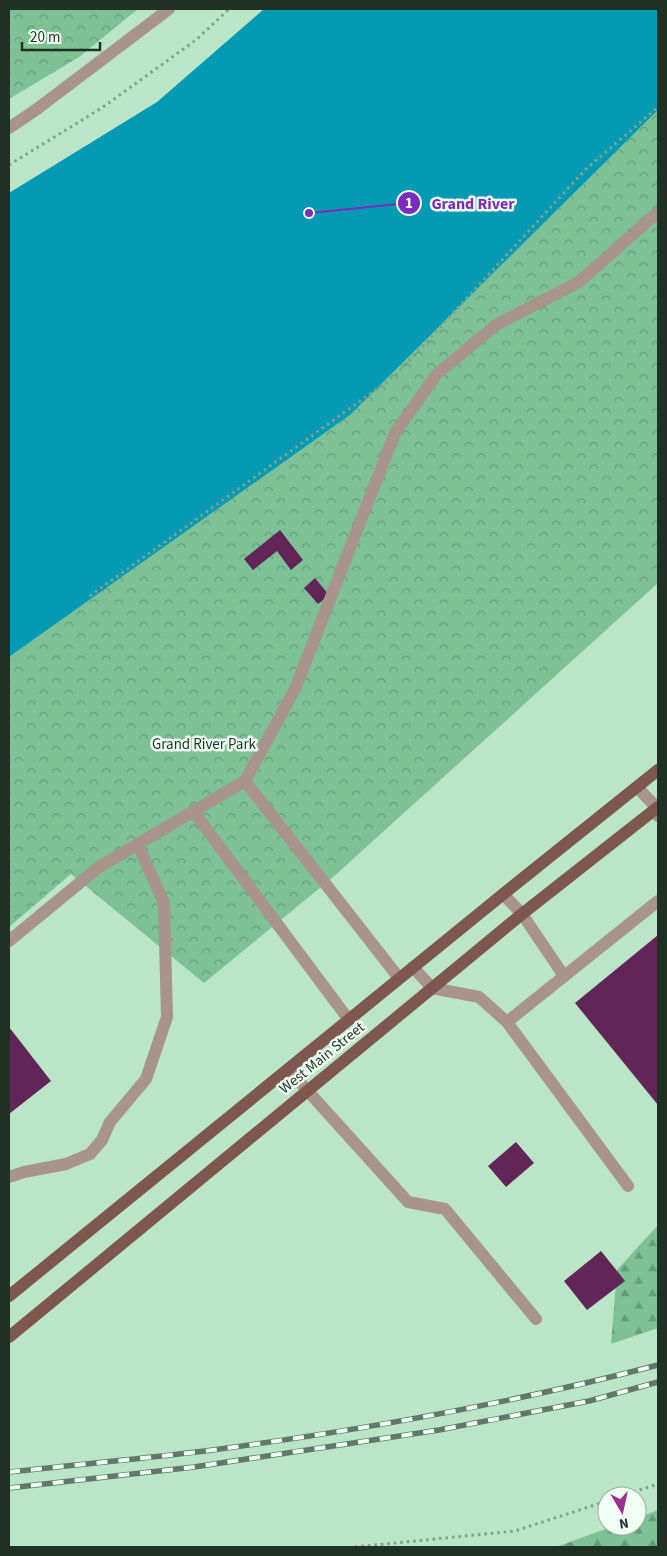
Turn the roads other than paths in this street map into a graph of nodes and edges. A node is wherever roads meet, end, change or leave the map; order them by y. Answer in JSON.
{"nodes":[{"id":1,"x":169,"y":9,"type":"edge"},
{"id":2,"x":9,"y":128,"type":"edge"},
{"id":3,"x":658,"y":212,"type":"edge"},
{"id":4,"x":658,"y":770,"type":"edge"},
{"id":5,"x":245,"y":781,"type":"junction"},
{"id":6,"x":637,"y":787,"type":"junction"},
{"id":7,"x":658,"y":810,"type":"edge"},
{"id":8,"x":193,"y":811,"type":"junction"},
{"id":9,"x":138,"y":845,"type":"junction"},
{"id":10,"x":503,"y":894,"type":"junction"},
{"id":11,"x":658,"y":901,"type":"edge"},
{"id":12,"x":522,"y":914,"type":"junction"},
{"id":13,"x":9,"y":941,"type":"edge"},
{"id":14,"x":413,"y":967,"type":"junction"},
{"id":15,"x":564,"y":976,"type":"junction"},
{"id":16,"x":399,"y":978,"type":"junction"},
{"id":17,"x":432,"y":988,"type":"junction"},
{"id":18,"x":348,"y":1020,"type":"junction"},
{"id":19,"x":507,"y":1022,"type":"junction"},
{"id":20,"x":288,"y":1069,"type":"junction"},
{"id":21,"x":308,"y":1090,"type":"junction"},
{"id":22,"x":9,"y":1177,"type":"edge"},
{"id":23,"x":628,"y":1186,"type":"dead end"},
{"id":24,"x":9,"y":1296,"type":"edge"},
{"id":25,"x":536,"y":1319,"type":"dead end"},
{"id":26,"x":9,"y":1337,"type":"edge"}],
"edges":[{"from":1,"to":2,"type":"street"},
{"from":3,"to":5,"type":"street"},
{"from":4,"to":6,"type":"main road","name":"West Main Street"},
{"from":5,"to":8,"type":"street"},
{"from":5,"to":16,"type":"street"},
{"from":6,"to":7,"type":"street"},
{"from":6,"to":10,"type":"main road","name":"West Main Street"},
{"from":7,"to":12,"type":"main road","name":"West Main Street"},
{"from":8,"to":9,"type":"street"},
{"from":8,"to":18,"type":"street"},
{"from":9,"to":13,"type":"street"},
{"from":9,"to":22,"type":"street"},
{"from":10,"to":12,"type":"street"},
{"from":10,"to":14,"type":"main road","name":"West Main Street"},
{"from":11,"to":15,"type":"street"},
{"from":12,"to":15,"type":"street"},
{"from":12,"to":17,"type":"main road","name":"West Main Street"},
{"from":14,"to":16,"type":"main road","name":"West Main Street"},
{"from":14,"to":17,"type":"street"},
{"from":15,"to":19,"type":"street"},
{"from":16,"to":18,"type":"main road","name":"West Main Street"},
{"from":17,"to":19,"type":"street"},
{"from":17,"to":21,"type":"main road","name":"West Main Street"},
{"from":18,"to":20,"type":"main road","name":"West Main Street"},
{"from":19,"to":23,"type":"street"},
{"from":20,"to":21,"type":"street"},
{"from":20,"to":24,"type":"main road","name":"West Main Street"},
{"from":21,"to":25,"type":"street"},
{"from":21,"to":26,"type":"main road","name":"West Main Street"}]}
